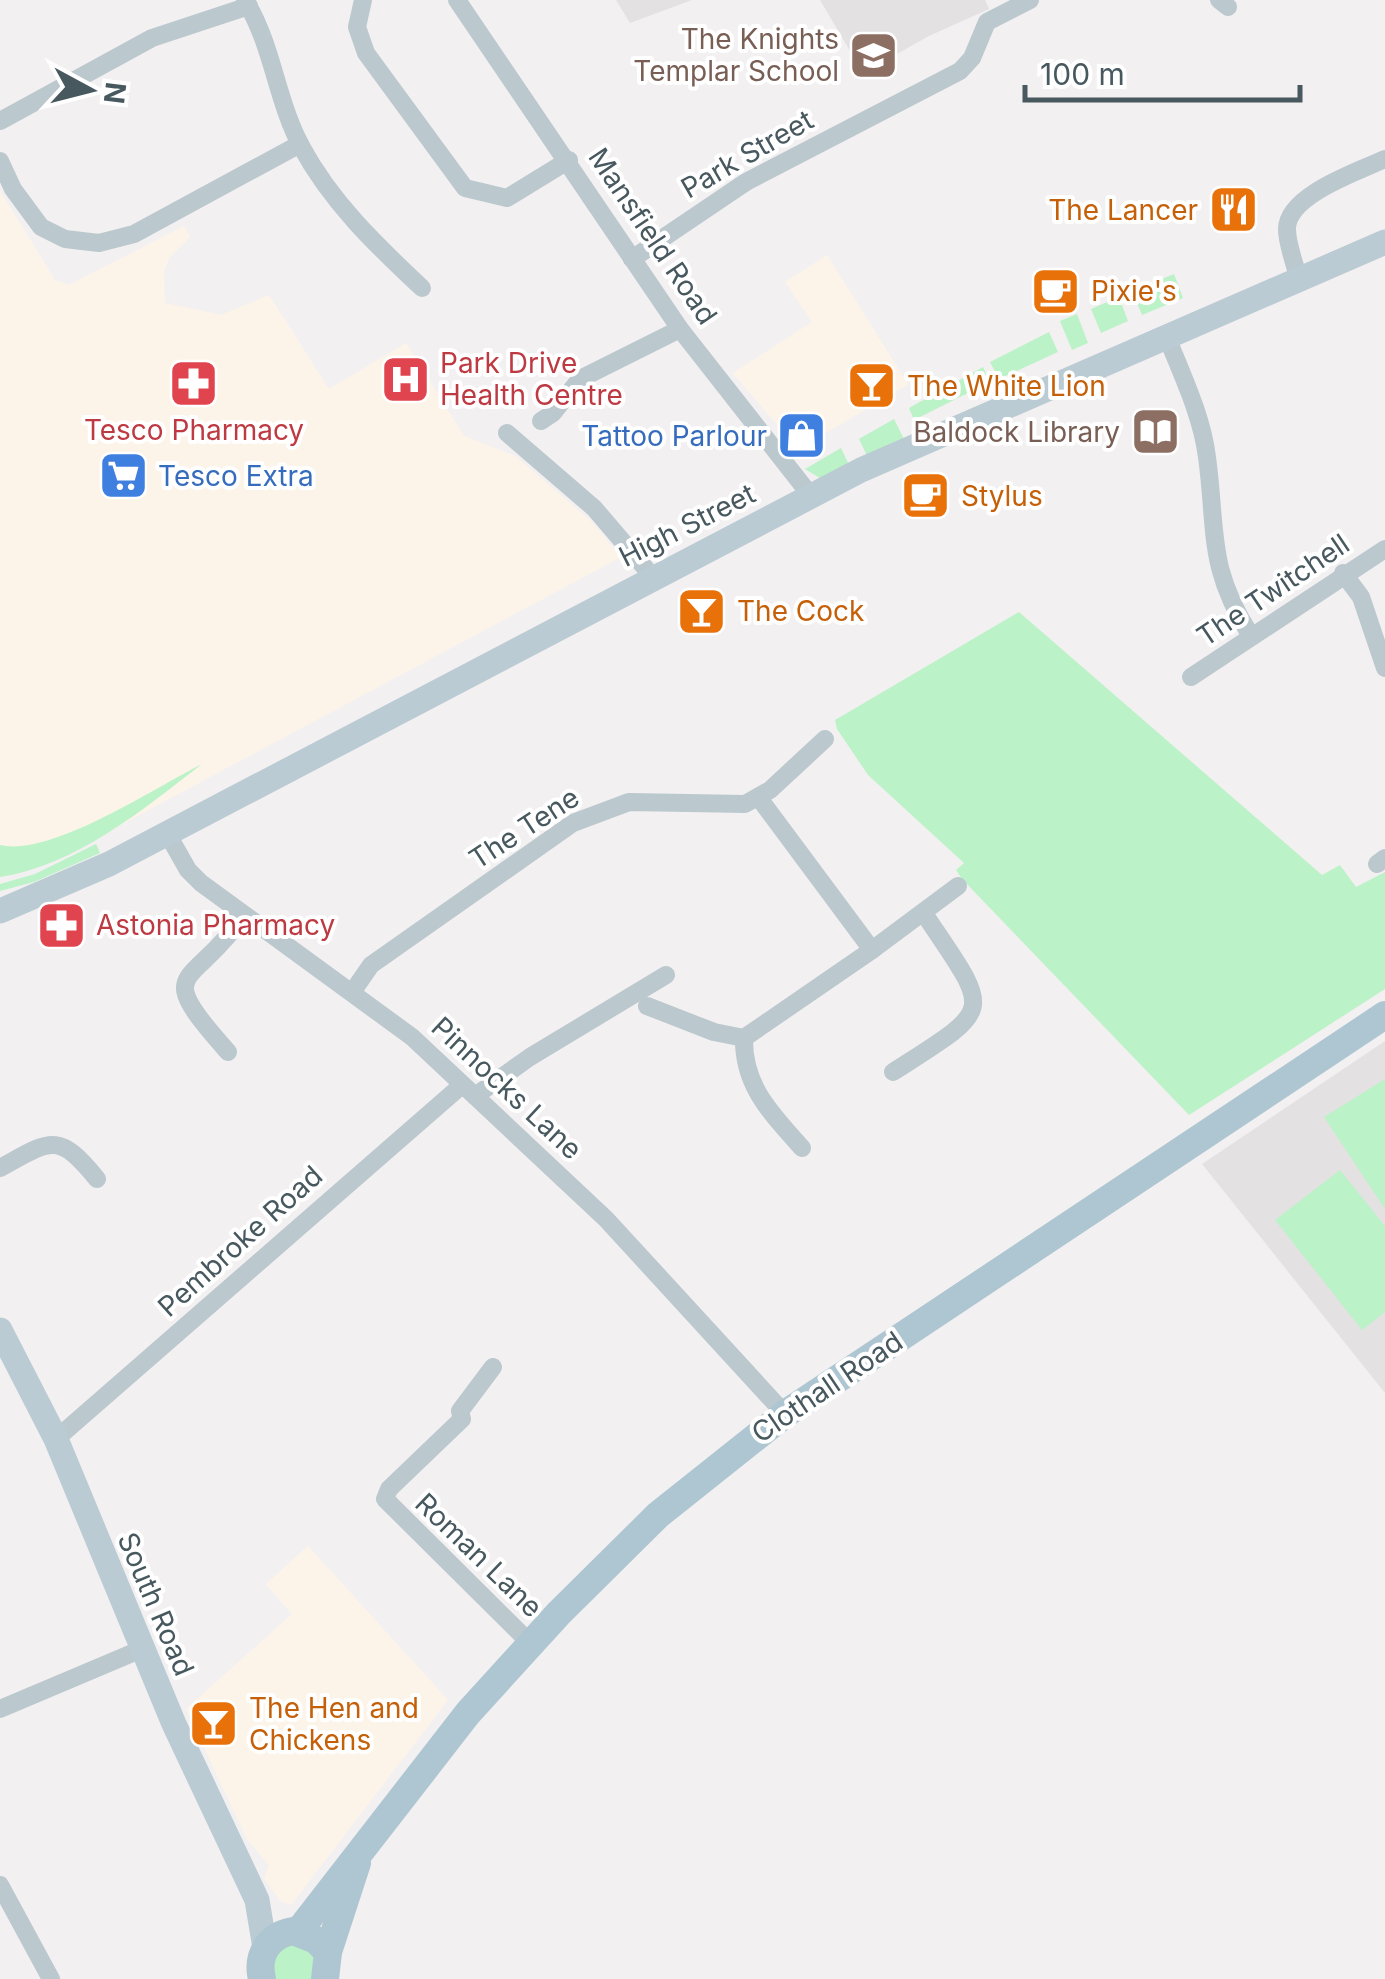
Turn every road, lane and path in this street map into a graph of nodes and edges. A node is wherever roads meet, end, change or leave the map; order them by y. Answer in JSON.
{"nodes":[{"id":1,"x":362,"y":0,"type":"edge"},
{"id":2,"x":457,"y":0,"type":"edge"},
{"id":3,"x":1030,"y":0,"type":"edge"},
{"id":4,"x":247,"y":3,"type":"edge"},
{"id":5,"x":0,"y":121,"type":"edge"},
{"id":6,"x":300,"y":144,"type":"junction"},
{"id":7,"x":1385,"y":158,"type":"edge"},
{"id":8,"x":569,"y":160,"type":"junction"},
{"id":9,"x":0,"y":161,"type":"edge"},
{"id":10,"x":1385,"y":242,"type":"edge"},
{"id":11,"x":632,"y":259,"type":"junction"},
{"id":12,"x":1299,"y":282,"type":"junction"},
{"id":13,"x":422,"y":288,"type":"dead end"},
{"id":14,"x":680,"y":329,"type":"junction"},
{"id":15,"x":1167,"y":338,"type":"junction"},
{"id":16,"x":541,"y":421,"type":"dead end"},
{"id":17,"x":507,"y":432,"type":"dead end"},
{"id":18,"x":811,"y":496,"type":"junction"},
{"id":19,"x":1385,"y":549,"type":"edge"},
{"id":20,"x":1344,"y":573,"type":"junction"},
{"id":21,"x":652,"y":576,"type":"junction"},
{"id":22,"x":1250,"y":636,"type":"junction"},
{"id":23,"x":1385,"y":668,"type":"edge"},
{"id":24,"x":1191,"y":677,"type":"dead end"},
{"id":25,"x":825,"y":739,"type":"dead end"},
{"id":26,"x":759,"y":798,"type":"junction"},
{"id":27,"x":167,"y":833,"type":"junction"},
{"id":28,"x":958,"y":886,"type":"dead end"},
{"id":29,"x":34,"y":898,"type":"junction"},
{"id":30,"x":0,"y":900,"type":"edge"},
{"id":31,"x":0,"y":911,"type":"edge"},
{"id":32,"x":244,"y":914,"type":"junction"},
{"id":33,"x":924,"y":915,"type":"junction"},
{"id":34,"x":872,"y":950,"type":"junction"},
{"id":35,"x":666,"y":975,"type":"dead end"},
{"id":36,"x":353,"y":991,"type":"junction"},
{"id":37,"x":647,"y":1006,"type":"dead end"},
{"id":38,"x":1385,"y":1015,"type":"edge"},
{"id":39,"x":744,"y":1038,"type":"junction"},
{"id":40,"x":228,"y":1052,"type":"dead end"},
{"id":41,"x":893,"y":1072,"type":"dead end"},
{"id":42,"x":468,"y":1090,"type":"junction"},
{"id":43,"x":802,"y":1148,"type":"dead end"},
{"id":44,"x":0,"y":1168,"type":"edge"},
{"id":45,"x":98,"y":1179,"type":"dead end"},
{"id":46,"x":0,"y":1330,"type":"edge"},
{"id":47,"x":493,"y":1367,"type":"dead end"},
{"id":48,"x":785,"y":1414,"type":"junction"},
{"id":49,"x":56,"y":1439,"type":"junction"},
{"id":50,"x":530,"y":1643,"type":"junction"},
{"id":51,"x":142,"y":1649,"type":"junction"},
{"id":52,"x":0,"y":1709,"type":"edge"},
{"id":53,"x":358,"y":1860,"type":"junction"},
{"id":54,"x":0,"y":1886,"type":"edge"},
{"id":55,"x":257,"y":1900,"type":"junction"},
{"id":56,"x":296,"y":1931,"type":"junction"},
{"id":57,"x":326,"y":1965,"type":"edge"},
{"id":58,"x":260,"y":1969,"type":"edge"},
{"id":59,"x":52,"y":1979,"type":"edge"}],
"edges":[{"from":1,"to":8,"type":"street"},
{"from":2,"to":8,"type":"street","name":"Mansfield Road"},
{"from":3,"to":11,"type":"street","name":"Park Street"},
{"from":4,"to":5,"type":"street"},
{"from":4,"to":6,"type":"street"},
{"from":6,"to":9,"type":"street"},
{"from":6,"to":13,"type":"street"},
{"from":7,"to":12,"type":"street"},
{"from":8,"to":11,"type":"street","name":"Mansfield Road"},
{"from":10,"to":12,"type":"main road","name":"High Street"},
{"from":11,"to":14,"type":"street","name":"Mansfield Road"},
{"from":12,"to":15,"type":"main road","name":"High Street"},
{"from":14,"to":16,"type":"street"},
{"from":14,"to":18,"type":"street","name":"Mansfield Road"},
{"from":15,"to":18,"type":"main road","name":"High Street"},
{"from":15,"to":22,"type":"street"},
{"from":17,"to":21,"type":"street"},
{"from":18,"to":21,"type":"main road","name":"High Street"},
{"from":19,"to":20,"type":"street","name":"The Twitchell"},
{"from":20,"to":22,"type":"street","name":"The Twitchell"},
{"from":20,"to":23,"type":"street"},
{"from":21,"to":27,"type":"main road","name":"High Street"},
{"from":22,"to":24,"type":"street","name":"The Twitchell"},
{"from":25,"to":26,"type":"street"},
{"from":26,"to":34,"type":"street"},
{"from":26,"to":36,"type":"street","name":"The Tene"},
{"from":27,"to":29,"type":"main road","name":"High Street"},
{"from":27,"to":32,"type":"street","name":"Pinnocks Lane"},
{"from":28,"to":33,"type":"street"},
{"from":29,"to":30,"type":"main road","name":"High Street"},
{"from":29,"to":31,"type":"main road","name":"High Street"},
{"from":32,"to":36,"type":"street","name":"Pinnocks Lane"},
{"from":32,"to":40,"type":"street"},
{"from":33,"to":34,"type":"street"},
{"from":33,"to":41,"type":"street"},
{"from":34,"to":39,"type":"street"},
{"from":35,"to":42,"type":"street","name":"Pembroke Road"},
{"from":36,"to":42,"type":"street","name":"Pinnocks Lane"},
{"from":37,"to":39,"type":"street"},
{"from":38,"to":48,"type":"main road","name":"Clothall Road"},
{"from":39,"to":43,"type":"street"},
{"from":42,"to":48,"type":"street","name":"Pinnocks Lane"},
{"from":42,"to":49,"type":"street","name":"Pembroke Road"},
{"from":44,"to":45,"type":"street"},
{"from":46,"to":49,"type":"main road","name":"South Road"},
{"from":47,"to":50,"type":"street","name":"Roman Lane"},
{"from":48,"to":50,"type":"main road","name":"Clothall Road"},
{"from":49,"to":51,"type":"main road","name":"South Road"},
{"from":50,"to":53,"type":"main road","name":"Clothall Road"},
{"from":51,"to":52,"type":"street"},
{"from":51,"to":55,"type":"main road","name":"South Road"},
{"from":53,"to":56,"type":"main road","name":"Clothall Road"},
{"from":53,"to":57,"type":"main road","name":"Clothall Road"},
{"from":54,"to":59,"type":"street"},
{"from":55,"to":56,"type":"main road","name":"South Road"},
{"from":55,"to":58,"type":"main road","name":"South Road"},
{"from":56,"to":57,"type":"main road"},
{"from":56,"to":58,"type":"main road","name":"Clothall Road"}]}
